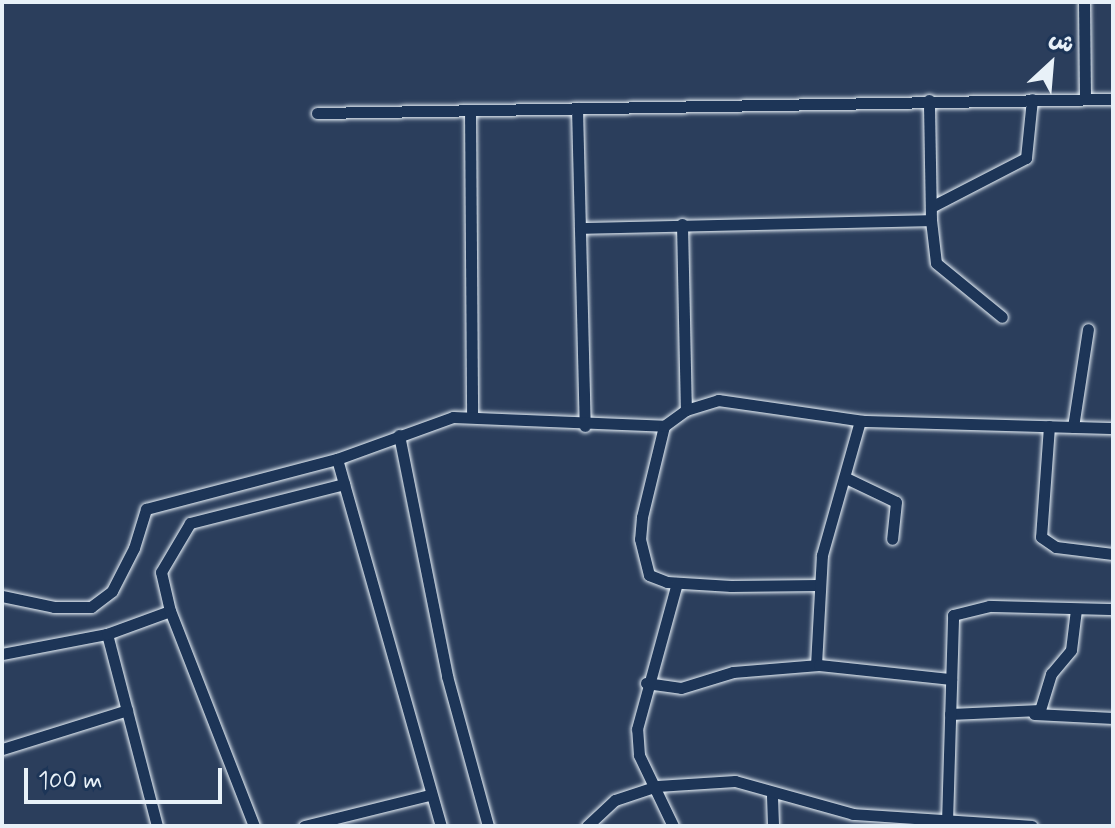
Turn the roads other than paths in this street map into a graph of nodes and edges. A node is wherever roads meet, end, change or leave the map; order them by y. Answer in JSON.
{"nodes":[{"id":1,"x":1084,"y":2,"type":"edge"},
{"id":2,"x":1032,"y":99,"type":"junction"},
{"id":3,"x":1085,"y":99,"type":"junction"},
{"id":4,"x":1113,"y":99,"type":"edge"},
{"id":5,"x":929,"y":100,"type":"junction"},
{"id":6,"x":577,"y":108,"type":"junction"},
{"id":7,"x":470,"y":110,"type":"junction"},
{"id":8,"x":317,"y":113,"type":"dead end"},
{"id":9,"x":931,"y":207,"type":"junction"},
{"id":10,"x":931,"y":220,"type":"junction"},
{"id":11,"x":682,"y":224,"type":"junction"},
{"id":12,"x":580,"y":228,"type":"junction"},
{"id":13,"x":1002,"y":317,"type":"dead end"},
{"id":14,"x":1088,"y":329,"type":"dead end"},
{"id":15,"x":686,"y":410,"type":"junction"},
{"id":16,"x":472,"y":416,"type":"junction"},
{"id":17,"x":860,"y":421,"type":"junction"},
{"id":18,"x":585,"y":426,"type":"junction"},
{"id":19,"x":664,"y":426,"type":"junction"},
{"id":20,"x":1049,"y":426,"type":"junction"},
{"id":21,"x":1073,"y":427,"type":"junction"},
{"id":22,"x":1113,"y":428,"type":"edge"},
{"id":23,"x":399,"y":435,"type":"junction"},
{"id":24,"x":337,"y":459,"type":"junction"},
{"id":25,"x":846,"y":478,"type":"junction"},
{"id":26,"x":344,"y":484,"type":"junction"},
{"id":27,"x":892,"y":539,"type":"dead end"},
{"id":28,"x":1113,"y":554,"type":"edge"},
{"id":29,"x":677,"y":583,"type":"junction"},
{"id":30,"x":818,"y":585,"type":"junction"},
{"id":31,"x":2,"y":596,"type":"edge"},
{"id":32,"x":1076,"y":609,"type":"junction"},
{"id":33,"x":1113,"y":609,"type":"edge"},
{"id":34,"x":170,"y":611,"type":"junction"},
{"id":35,"x":107,"y":634,"type":"junction"},
{"id":36,"x":2,"y":654,"type":"edge"},
{"id":37,"x":816,"y":665,"type":"junction"},
{"id":38,"x":951,"y":679,"type":"junction"},
{"id":39,"x":646,"y":683,"type":"junction"},
{"id":40,"x":127,"y":710,"type":"junction"},
{"id":41,"x":950,"y":714,"type":"junction"},
{"id":42,"x":1034,"y":714,"type":"junction"},
{"id":43,"x":1113,"y":718,"type":"edge"},
{"id":44,"x":2,"y":749,"type":"edge"},
{"id":45,"x":657,"y":786,"type":"junction"},
{"id":46,"x":429,"y":795,"type":"junction"},
{"id":47,"x":772,"y":796,"type":"junction"},
{"id":48,"x":947,"y":822,"type":"junction"},
{"id":49,"x":157,"y":826,"type":"edge"},
{"id":50,"x":254,"y":826,"type":"edge"},
{"id":51,"x":304,"y":826,"type":"edge"},
{"id":52,"x":441,"y":826,"type":"edge"},
{"id":53,"x":488,"y":826,"type":"edge"},
{"id":54,"x":587,"y":826,"type":"edge"},
{"id":55,"x":673,"y":826,"type":"edge"},
{"id":56,"x":773,"y":826,"type":"edge"},
{"id":57,"x":1032,"y":826,"type":"edge"}],
"edges":[{"from":1,"to":3,"type":"street"},
{"from":2,"to":3,"type":"street"},
{"from":2,"to":5,"type":"street"},
{"from":2,"to":9,"type":"street"},
{"from":3,"to":4,"type":"street"},
{"from":5,"to":6,"type":"street"},
{"from":5,"to":9,"type":"street"},
{"from":6,"to":7,"type":"street"},
{"from":6,"to":12,"type":"street"},
{"from":7,"to":8,"type":"street"},
{"from":7,"to":16,"type":"street"},
{"from":9,"to":10,"type":"street"},
{"from":10,"to":11,"type":"street"},
{"from":10,"to":13,"type":"street"},
{"from":11,"to":12,"type":"street"},
{"from":11,"to":15,"type":"street"},
{"from":12,"to":18,"type":"street"},
{"from":14,"to":21,"type":"street"},
{"from":15,"to":17,"type":"street"},
{"from":15,"to":19,"type":"street"},
{"from":16,"to":18,"type":"street"},
{"from":16,"to":23,"type":"street"},
{"from":17,"to":20,"type":"street"},
{"from":17,"to":25,"type":"street"},
{"from":18,"to":19,"type":"street"},
{"from":19,"to":29,"type":"street"},
{"from":20,"to":21,"type":"street"},
{"from":20,"to":28,"type":"street"},
{"from":21,"to":22,"type":"street"},
{"from":23,"to":24,"type":"street"},
{"from":23,"to":53,"type":"street"},
{"from":24,"to":26,"type":"street"},
{"from":24,"to":31,"type":"street"},
{"from":25,"to":27,"type":"street"},
{"from":25,"to":30,"type":"street"},
{"from":26,"to":34,"type":"street"},
{"from":26,"to":46,"type":"street"},
{"from":29,"to":30,"type":"street"},
{"from":29,"to":39,"type":"street"},
{"from":30,"to":37,"type":"street"},
{"from":32,"to":33,"type":"street"},
{"from":32,"to":38,"type":"street"},
{"from":32,"to":42,"type":"street"},
{"from":34,"to":35,"type":"street"},
{"from":34,"to":50,"type":"street"},
{"from":35,"to":36,"type":"street"},
{"from":35,"to":40,"type":"street"},
{"from":37,"to":38,"type":"street"},
{"from":37,"to":39,"type":"street"},
{"from":38,"to":41,"type":"street"},
{"from":39,"to":45,"type":"street"},
{"from":40,"to":44,"type":"street"},
{"from":40,"to":49,"type":"street"},
{"from":41,"to":42,"type":"street"},
{"from":41,"to":48,"type":"street"},
{"from":42,"to":43,"type":"street"},
{"from":45,"to":47,"type":"street"},
{"from":45,"to":54,"type":"street"},
{"from":45,"to":55,"type":"street"},
{"from":46,"to":51,"type":"street"},
{"from":46,"to":52,"type":"street"},
{"from":47,"to":48,"type":"street"},
{"from":47,"to":56,"type":"street"},
{"from":48,"to":57,"type":"street"}]}
